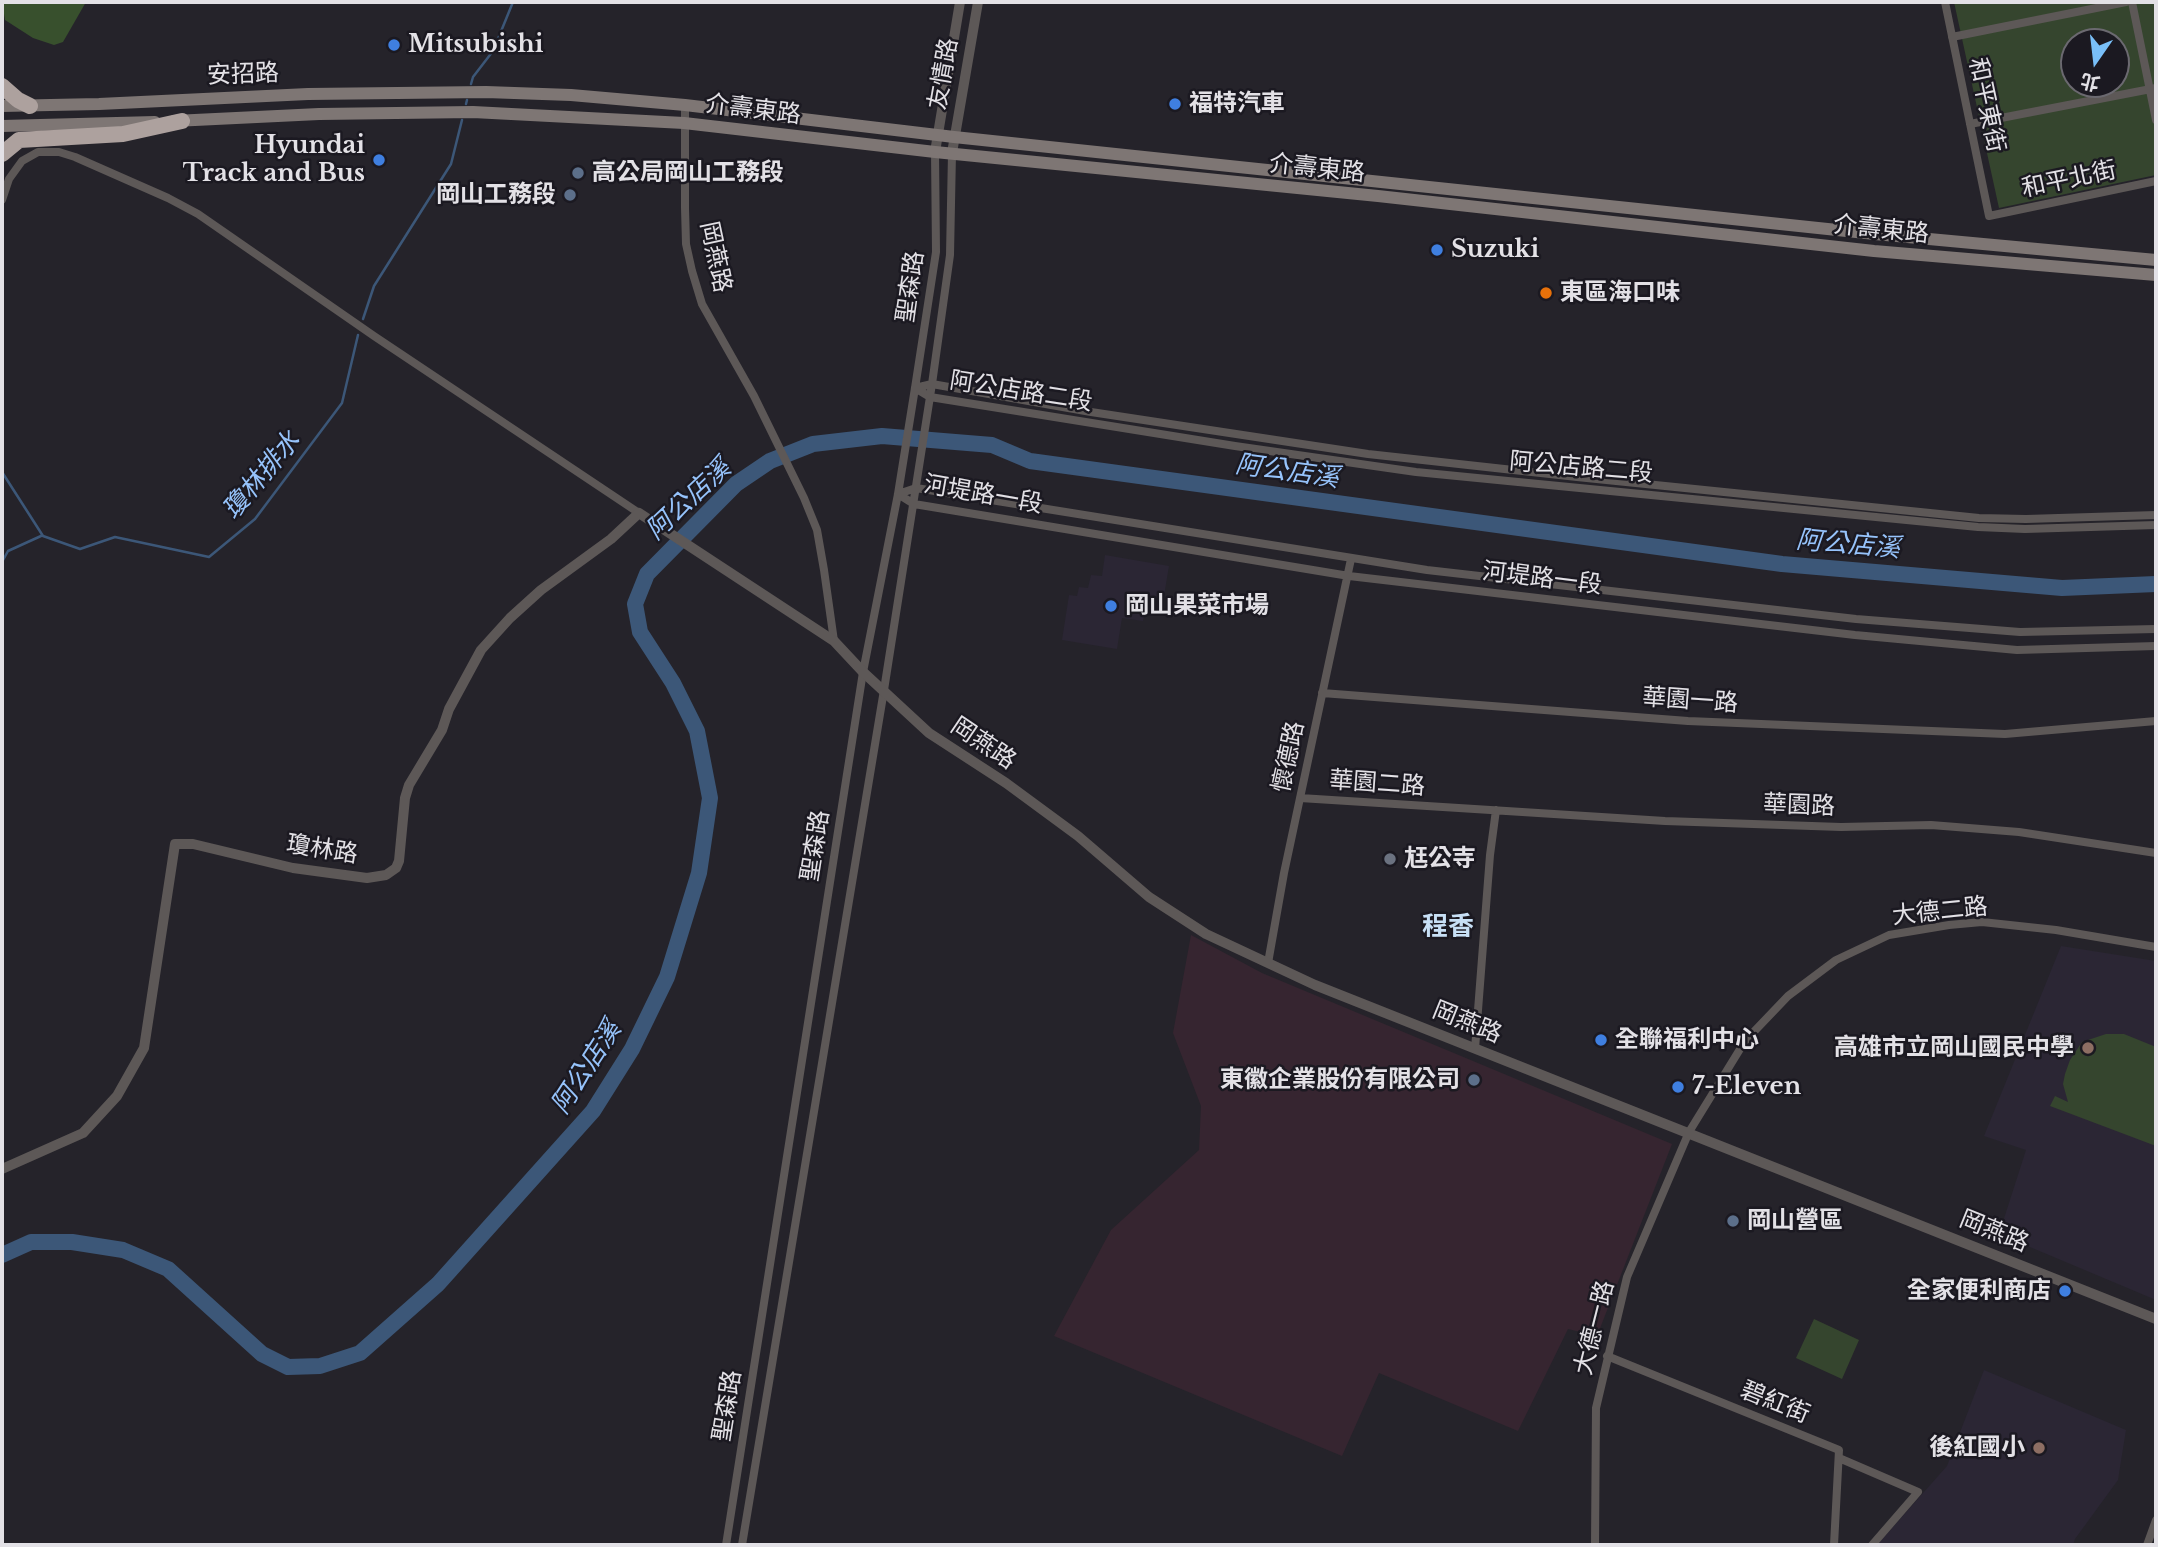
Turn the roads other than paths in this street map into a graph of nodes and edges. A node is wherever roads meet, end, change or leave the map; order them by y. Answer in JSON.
{"nodes":[{"id":1,"x":960,"y":2,"type":"edge"},
{"id":2,"x":978,"y":2,"type":"edge"},
{"id":3,"x":1945,"y":2,"type":"edge"},
{"id":4,"x":2126,"y":2,"type":"edge"},
{"id":5,"x":2132,"y":2,"type":"edge"},
{"id":6,"x":1952,"y":37,"type":"junction"},
{"id":7,"x":2,"y":86,"type":"edge"},
{"id":8,"x":2153,"y":88,"type":"edge"},
{"id":9,"x":486,"y":92,"type":"joint"},
{"id":10,"x":444,"y":93,"type":"junction"},
{"id":11,"x":543,"y":93,"type":"junction"},
{"id":12,"x":685,"y":105,"type":"junction"},
{"id":13,"x":2,"y":106,"type":"edge"},
{"id":14,"x":30,"y":106,"type":"junction"},
{"id":15,"x":444,"y":112,"type":"junction"},
{"id":16,"x":473,"y":112,"type":"joint"},
{"id":17,"x":541,"y":114,"type":"junction"},
{"id":18,"x":2156,"y":120,"type":"edge"},
{"id":19,"x":182,"y":121,"type":"junction"},
{"id":20,"x":684,"y":123,"type":"junction"},
{"id":21,"x":1970,"y":124,"type":"junction"},
{"id":22,"x":2,"y":126,"type":"edge"},
{"id":23,"x":938,"y":135,"type":"junction"},
{"id":24,"x":954,"y":137,"type":"junction"},
{"id":25,"x":935,"y":152,"type":"junction"},
{"id":26,"x":952,"y":153,"type":"junction"},
{"id":27,"x":2,"y":154,"type":"edge"},
{"id":28,"x":2156,"y":181,"type":"edge"},
{"id":29,"x":2,"y":200,"type":"edge"},
{"id":30,"x":1989,"y":216,"type":"joint"},
{"id":31,"x":1875,"y":234,"type":"junction"},
{"id":32,"x":1874,"y":251,"type":"junction"},
{"id":33,"x":2156,"y":260,"type":"edge"},
{"id":34,"x":2156,"y":275,"type":"edge"},
{"id":35,"x":932,"y":384,"type":"junction"},
{"id":36,"x":915,"y":388,"type":"junction"},
{"id":37,"x":930,"y":397,"type":"junction"},
{"id":38,"x":916,"y":488,"type":"junction"},
{"id":39,"x":898,"y":494,"type":"junction"},
{"id":40,"x":914,"y":504,"type":"junction"},
{"id":41,"x":639,"y":513,"type":"junction"},
{"id":42,"x":2156,"y":515,"type":"edge"},
{"id":43,"x":2156,"y":525,"type":"edge"},
{"id":44,"x":1351,"y":559,"type":"junction"},
{"id":45,"x":1349,"y":576,"type":"junction"},
{"id":46,"x":2156,"y":629,"type":"edge"},
{"id":47,"x":834,"y":641,"type":"junction"},
{"id":48,"x":2156,"y":646,"type":"edge"},
{"id":49,"x":863,"y":672,"type":"junction"},
{"id":50,"x":884,"y":690,"type":"junction"},
{"id":51,"x":1322,"y":693,"type":"junction"},
{"id":52,"x":2156,"y":721,"type":"edge"},
{"id":53,"x":1300,"y":797,"type":"junction"},
{"id":54,"x":1451,"y":808,"type":"joint"},
{"id":55,"x":1496,"y":810,"type":"junction"},
{"id":56,"x":2156,"y":853,"type":"edge"},
{"id":57,"x":2156,"y":947,"type":"edge"},
{"id":58,"x":1268,"y":963,"type":"junction"},
{"id":59,"x":1475,"y":1049,"type":"junction"},
{"id":60,"x":1689,"y":1132,"type":"junction"},
{"id":61,"x":2,"y":1169,"type":"edge"},
{"id":62,"x":2156,"y":1319,"type":"edge"},
{"id":63,"x":1607,"y":1356,"type":"junction"},
{"id":64,"x":1839,"y":1458,"type":"junction"},
{"id":65,"x":2156,"y":1520,"type":"edge"},
{"id":66,"x":726,"y":1545,"type":"edge"},
{"id":67,"x":741,"y":1545,"type":"edge"},
{"id":68,"x":1595,"y":1545,"type":"edge"},
{"id":69,"x":1834,"y":1545,"type":"edge"},
{"id":70,"x":1872,"y":1545,"type":"edge"},
{"id":71,"x":2147,"y":1545,"type":"edge"}],
"edges":[{"from":1,"to":23,"type":"street","name":"友情路"},
{"from":2,"to":24,"type":"street","name":"友情路"},
{"from":3,"to":6,"type":"street","name":"和平東街"},
{"from":4,"to":6,"type":"street"},
{"from":5,"to":8,"type":"street"},
{"from":6,"to":21,"type":"street","name":"和平東街"},
{"from":7,"to":14,"type":"highway"},
{"from":8,"to":18,"type":"street"},
{"from":8,"to":21,"type":"street"},
{"from":9,"to":10,"type":"main road","name":"安招路"},
{"from":9,"to":11,"type":"main road","name":"介壽東路"},
{"from":10,"to":14,"type":"main road","name":"安招路"},
{"from":10,"to":15,"type":"main road"},
{"from":11,"to":12,"type":"main road","name":"介壽東路"},
{"from":11,"to":17,"type":"main road"},
{"from":12,"to":20,"type":"street","name":"岡燕路"},
{"from":12,"to":23,"type":"main road","name":"介壽東路"},
{"from":13,"to":14,"type":"main road","name":"安招路"},
{"from":15,"to":16,"type":"main road","name":"安招路"},
{"from":15,"to":19,"type":"main road","name":"安招路"},
{"from":16,"to":17,"type":"main road","name":"介壽東路"},
{"from":17,"to":20,"type":"main road","name":"介壽東路"},
{"from":19,"to":22,"type":"main road","name":"安招路"},
{"from":19,"to":27,"type":"highway"},
{"from":20,"to":25,"type":"main road","name":"介壽東路"},
{"from":20,"to":47,"type":"street","name":"岡燕路"},
{"from":21,"to":30,"type":"street","name":"和平東街"},
{"from":23,"to":24,"type":"main road","name":"介壽東路"},
{"from":23,"to":25,"type":"street","name":"友情路"},
{"from":24,"to":26,"type":"street","name":"友情路"},
{"from":24,"to":31,"type":"main road","name":"介壽東路"},
{"from":25,"to":26,"type":"main road","name":"介壽東路"},
{"from":25,"to":36,"type":"street","name":"聖森路"},
{"from":26,"to":32,"type":"main road","name":"介壽東路"},
{"from":26,"to":35,"type":"street","name":"聖森路"},
{"from":28,"to":30,"type":"street","name":"和平北街"},
{"from":29,"to":41,"type":"street"},
{"from":31,"to":32,"type":"main road"},
{"from":31,"to":33,"type":"main road","name":"介壽東路"},
{"from":32,"to":34,"type":"main road","name":"介壽東路"},
{"from":35,"to":36,"type":"street","name":"阿公店路二段"},
{"from":35,"to":37,"type":"street","name":"聖森路"},
{"from":35,"to":42,"type":"street","name":"阿公店路二段"},
{"from":36,"to":37,"type":"street","name":"阿公店路二段"},
{"from":36,"to":39,"type":"street","name":"聖森路"},
{"from":37,"to":38,"type":"street","name":"聖森路"},
{"from":37,"to":43,"type":"street","name":"阿公店路二段"},
{"from":38,"to":39,"type":"street","name":"河堤路一段"},
{"from":38,"to":40,"type":"street","name":"聖森路"},
{"from":38,"to":44,"type":"street","name":"河堤路一段"},
{"from":39,"to":40,"type":"street","name":"河堤路一段"},
{"from":39,"to":49,"type":"street","name":"聖森路"},
{"from":40,"to":45,"type":"street","name":"河堤路一段"},
{"from":40,"to":50,"type":"street","name":"聖森路"},
{"from":41,"to":47,"type":"street","name":"岡燕路"},
{"from":41,"to":61,"type":"street","name":"瓊林路"},
{"from":44,"to":45,"type":"street","name":"懷德路"},
{"from":44,"to":46,"type":"street","name":"河堤路一段"},
{"from":45,"to":48,"type":"street","name":"河堤路一段"},
{"from":45,"to":51,"type":"street","name":"懷德路"},
{"from":47,"to":49,"type":"street","name":"岡燕路"},
{"from":49,"to":50,"type":"street","name":"岡燕路"},
{"from":49,"to":66,"type":"street","name":"聖森路"},
{"from":50,"to":58,"type":"street","name":"岡燕路"},
{"from":50,"to":67,"type":"street","name":"聖森路"},
{"from":51,"to":52,"type":"street","name":"華園一路"},
{"from":51,"to":53,"type":"street","name":"懷德路"},
{"from":53,"to":54,"type":"street","name":"華園二路"},
{"from":53,"to":58,"type":"street","name":"懷德路"},
{"from":54,"to":55,"type":"street","name":"華園路"},
{"from":55,"to":56,"type":"street","name":"華園路"},
{"from":55,"to":59,"type":"street"},
{"from":57,"to":60,"type":"street","name":"大德二路"},
{"from":58,"to":59,"type":"street","name":"岡燕路"},
{"from":59,"to":60,"type":"street","name":"岡燕路"},
{"from":60,"to":62,"type":"street","name":"岡燕路"},
{"from":60,"to":63,"type":"street","name":"大德一路"},
{"from":63,"to":64,"type":"street","name":"碧紅街"},
{"from":63,"to":68,"type":"street","name":"大德一路"},
{"from":64,"to":69,"type":"street"},
{"from":64,"to":70,"type":"street"},
{"from":65,"to":71,"type":"street"}]}
